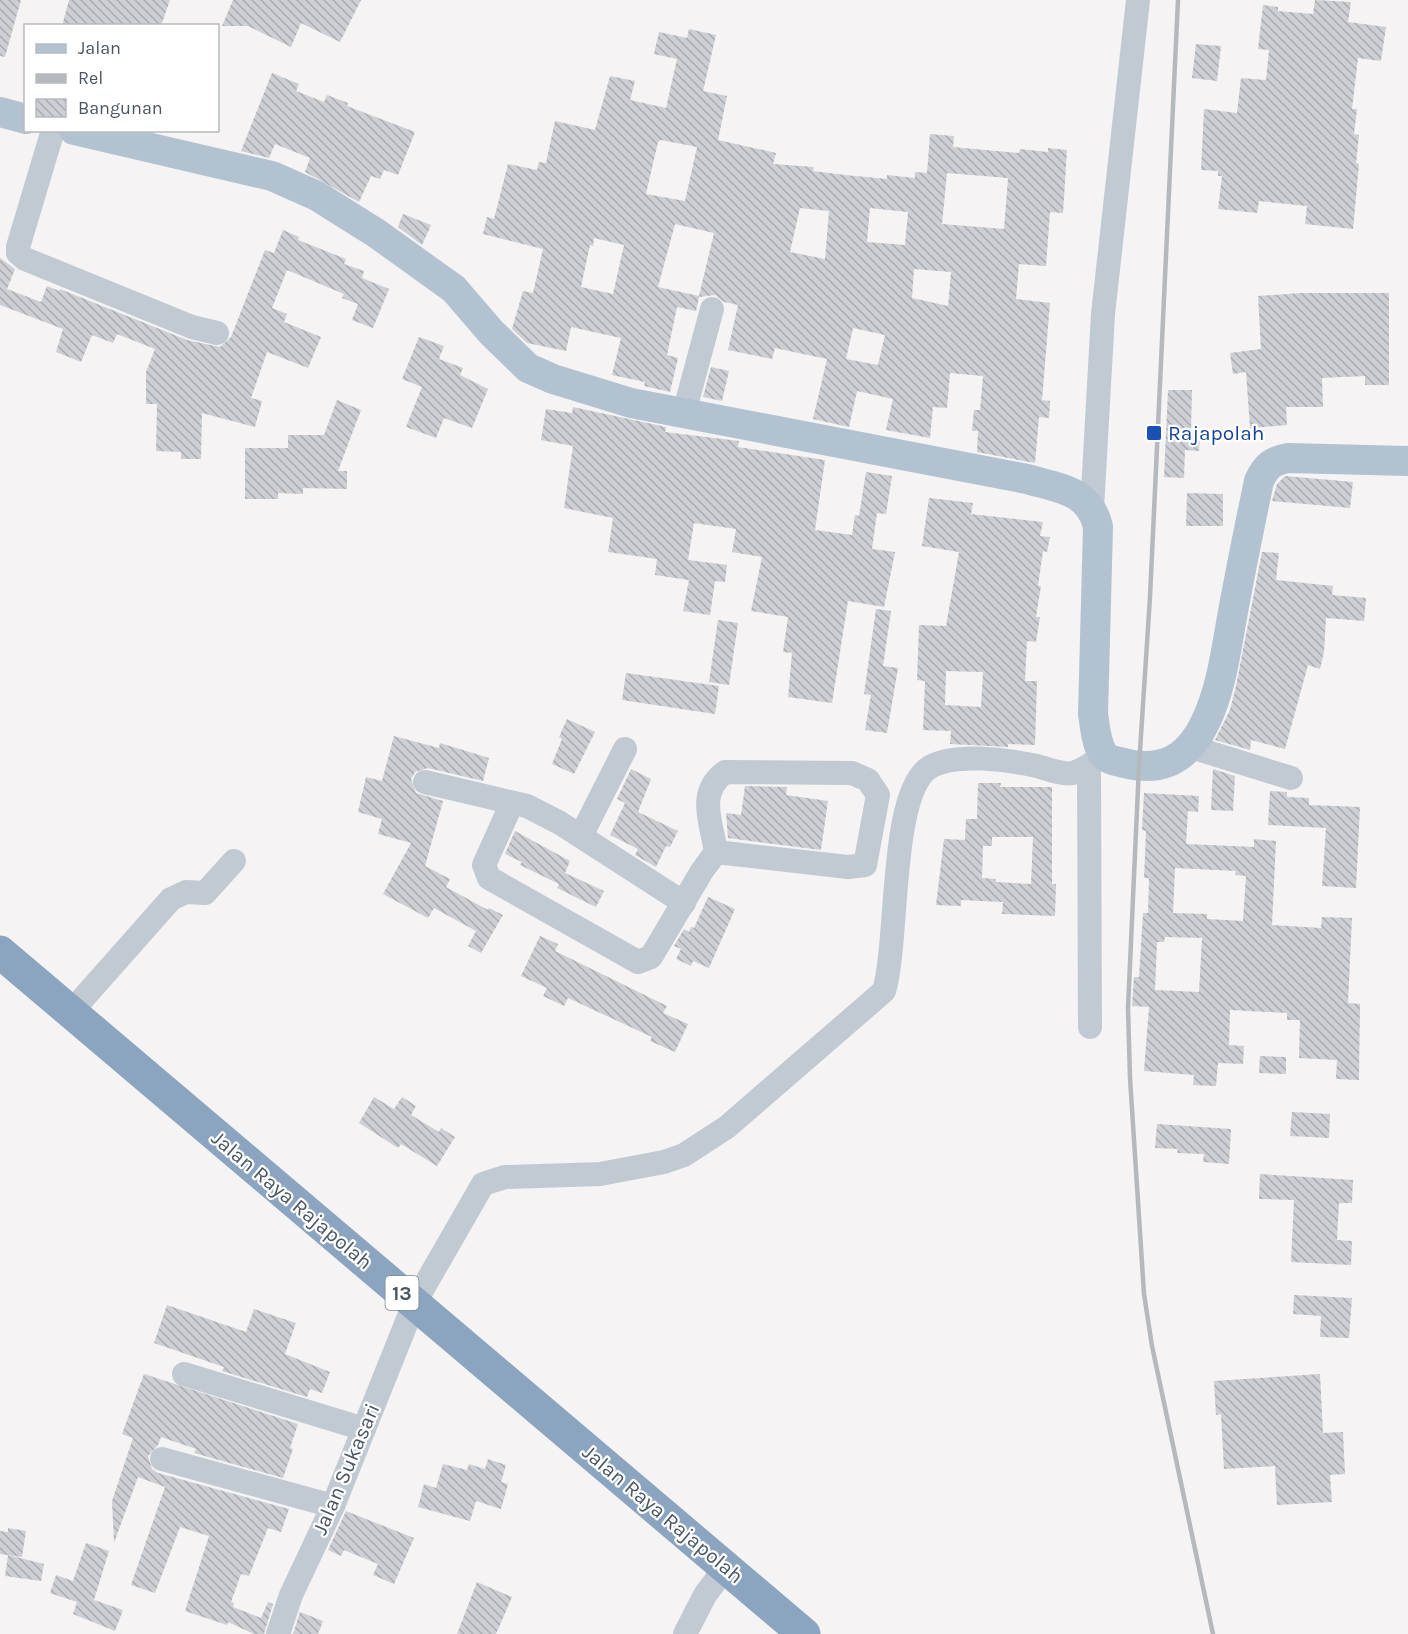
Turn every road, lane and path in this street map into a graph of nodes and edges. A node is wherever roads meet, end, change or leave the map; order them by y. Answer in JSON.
{"nodes":[{"id":1,"x":1138,"y":0,"type":"edge"},
{"id":2,"x":0,"y":112,"type":"edge"},
{"id":3,"x":24,"y":118,"type":"edge"},
{"id":4,"x":52,"y":132,"type":"edge"},
{"id":5,"x":83,"y":132,"type":"edge"},
{"id":6,"x":712,"y":309,"type":"dead end"},
{"id":7,"x":217,"y":333,"type":"dead end"},
{"id":8,"x":684,"y":413,"type":"junction"},
{"id":9,"x":1408,"y":461,"type":"edge"},
{"id":10,"x":1092,"y":508,"type":"junction"},
{"id":11,"x":1191,"y":747,"type":"junction"},
{"id":12,"x":625,"y":750,"type":"dead end"},
{"id":13,"x":1096,"y":760,"type":"junction"},
{"id":14,"x":1291,"y":778,"type":"dead end"},
{"id":15,"x":425,"y":782,"type":"dead end"},
{"id":16,"x":512,"y":803,"type":"junction"},
{"id":17,"x":581,"y":836,"type":"junction"},
{"id":18,"x":716,"y":852,"type":"junction"},
{"id":19,"x":234,"y":861,"type":"dead end"},
{"id":20,"x":865,"y":865,"type":"junction"},
{"id":21,"x":897,"y":881,"type":"junction"},
{"id":22,"x":684,"y":903,"type":"junction"},
{"id":23,"x":0,"y":952,"type":"edge"},
{"id":24,"x":644,"y":976,"type":"dead end"},
{"id":25,"x":71,"y":1012,"type":"junction"},
{"id":26,"x":1090,"y":1027,"type":"dead end"},
{"id":27,"x":414,"y":1304,"type":"junction"},
{"id":28,"x":184,"y":1374,"type":"dead end"},
{"id":29,"x":364,"y":1429,"type":"junction"},
{"id":30,"x":162,"y":1459,"type":"dead end"},
{"id":31,"x":333,"y":1506,"type":"junction"},
{"id":32,"x":726,"y":1567,"type":"junction"},
{"id":33,"x":278,"y":1634,"type":"edge"},
{"id":34,"x":685,"y":1634,"type":"edge"},
{"id":35,"x":804,"y":1634,"type":"edge"}],
"edges":[{"from":1,"to":10,"type":"street"},
{"from":2,"to":3,"type":"main road"},
{"from":4,"to":7,"type":"street"},
{"from":5,"to":8,"type":"main road"},
{"from":6,"to":8,"type":"street"},
{"from":8,"to":10,"type":"main road"},
{"from":9,"to":11,"type":"main road"},
{"from":10,"to":13,"type":"main road"},
{"from":11,"to":13,"type":"main road"},
{"from":11,"to":14,"type":"street"},
{"from":12,"to":17,"type":"street"},
{"from":13,"to":21,"type":"street","name":"Jalan Sukasari"},
{"from":13,"to":26,"type":"street"},
{"from":15,"to":16,"type":"street"},
{"from":16,"to":17,"type":"street"},
{"from":16,"to":22,"type":"street"},
{"from":17,"to":22,"type":"street"},
{"from":18,"to":20,"type":"street"},
{"from":18,"to":20,"type":"street"},
{"from":18,"to":22,"type":"street"},
{"from":19,"to":25,"type":"street"},
{"from":20,"to":21,"type":"street"},
{"from":21,"to":22,"type":"street"},
{"from":21,"to":27,"type":"street","name":"Jalan Sukasari"},
{"from":22,"to":24,"type":"street"},
{"from":23,"to":25,"type":"highway","name":"Jalan Raya Rajapolah","number":"13"},
{"from":25,"to":27,"type":"highway","name":"Jalan Raya Rajapolah","number":"13"},
{"from":27,"to":29,"type":"street","name":"Jalan Sukasari"},
{"from":27,"to":32,"type":"highway","name":"Jalan Raya Rajapolah","number":"13"},
{"from":28,"to":29,"type":"street"},
{"from":29,"to":31,"type":"street","name":"Jalan Sukasari"},
{"from":30,"to":31,"type":"street"},
{"from":31,"to":33,"type":"street","name":"Jalan Sukasari"},
{"from":32,"to":34,"type":"street"},
{"from":32,"to":35,"type":"highway","name":"Jalan Raya Rajapolah","number":"13"}]}
